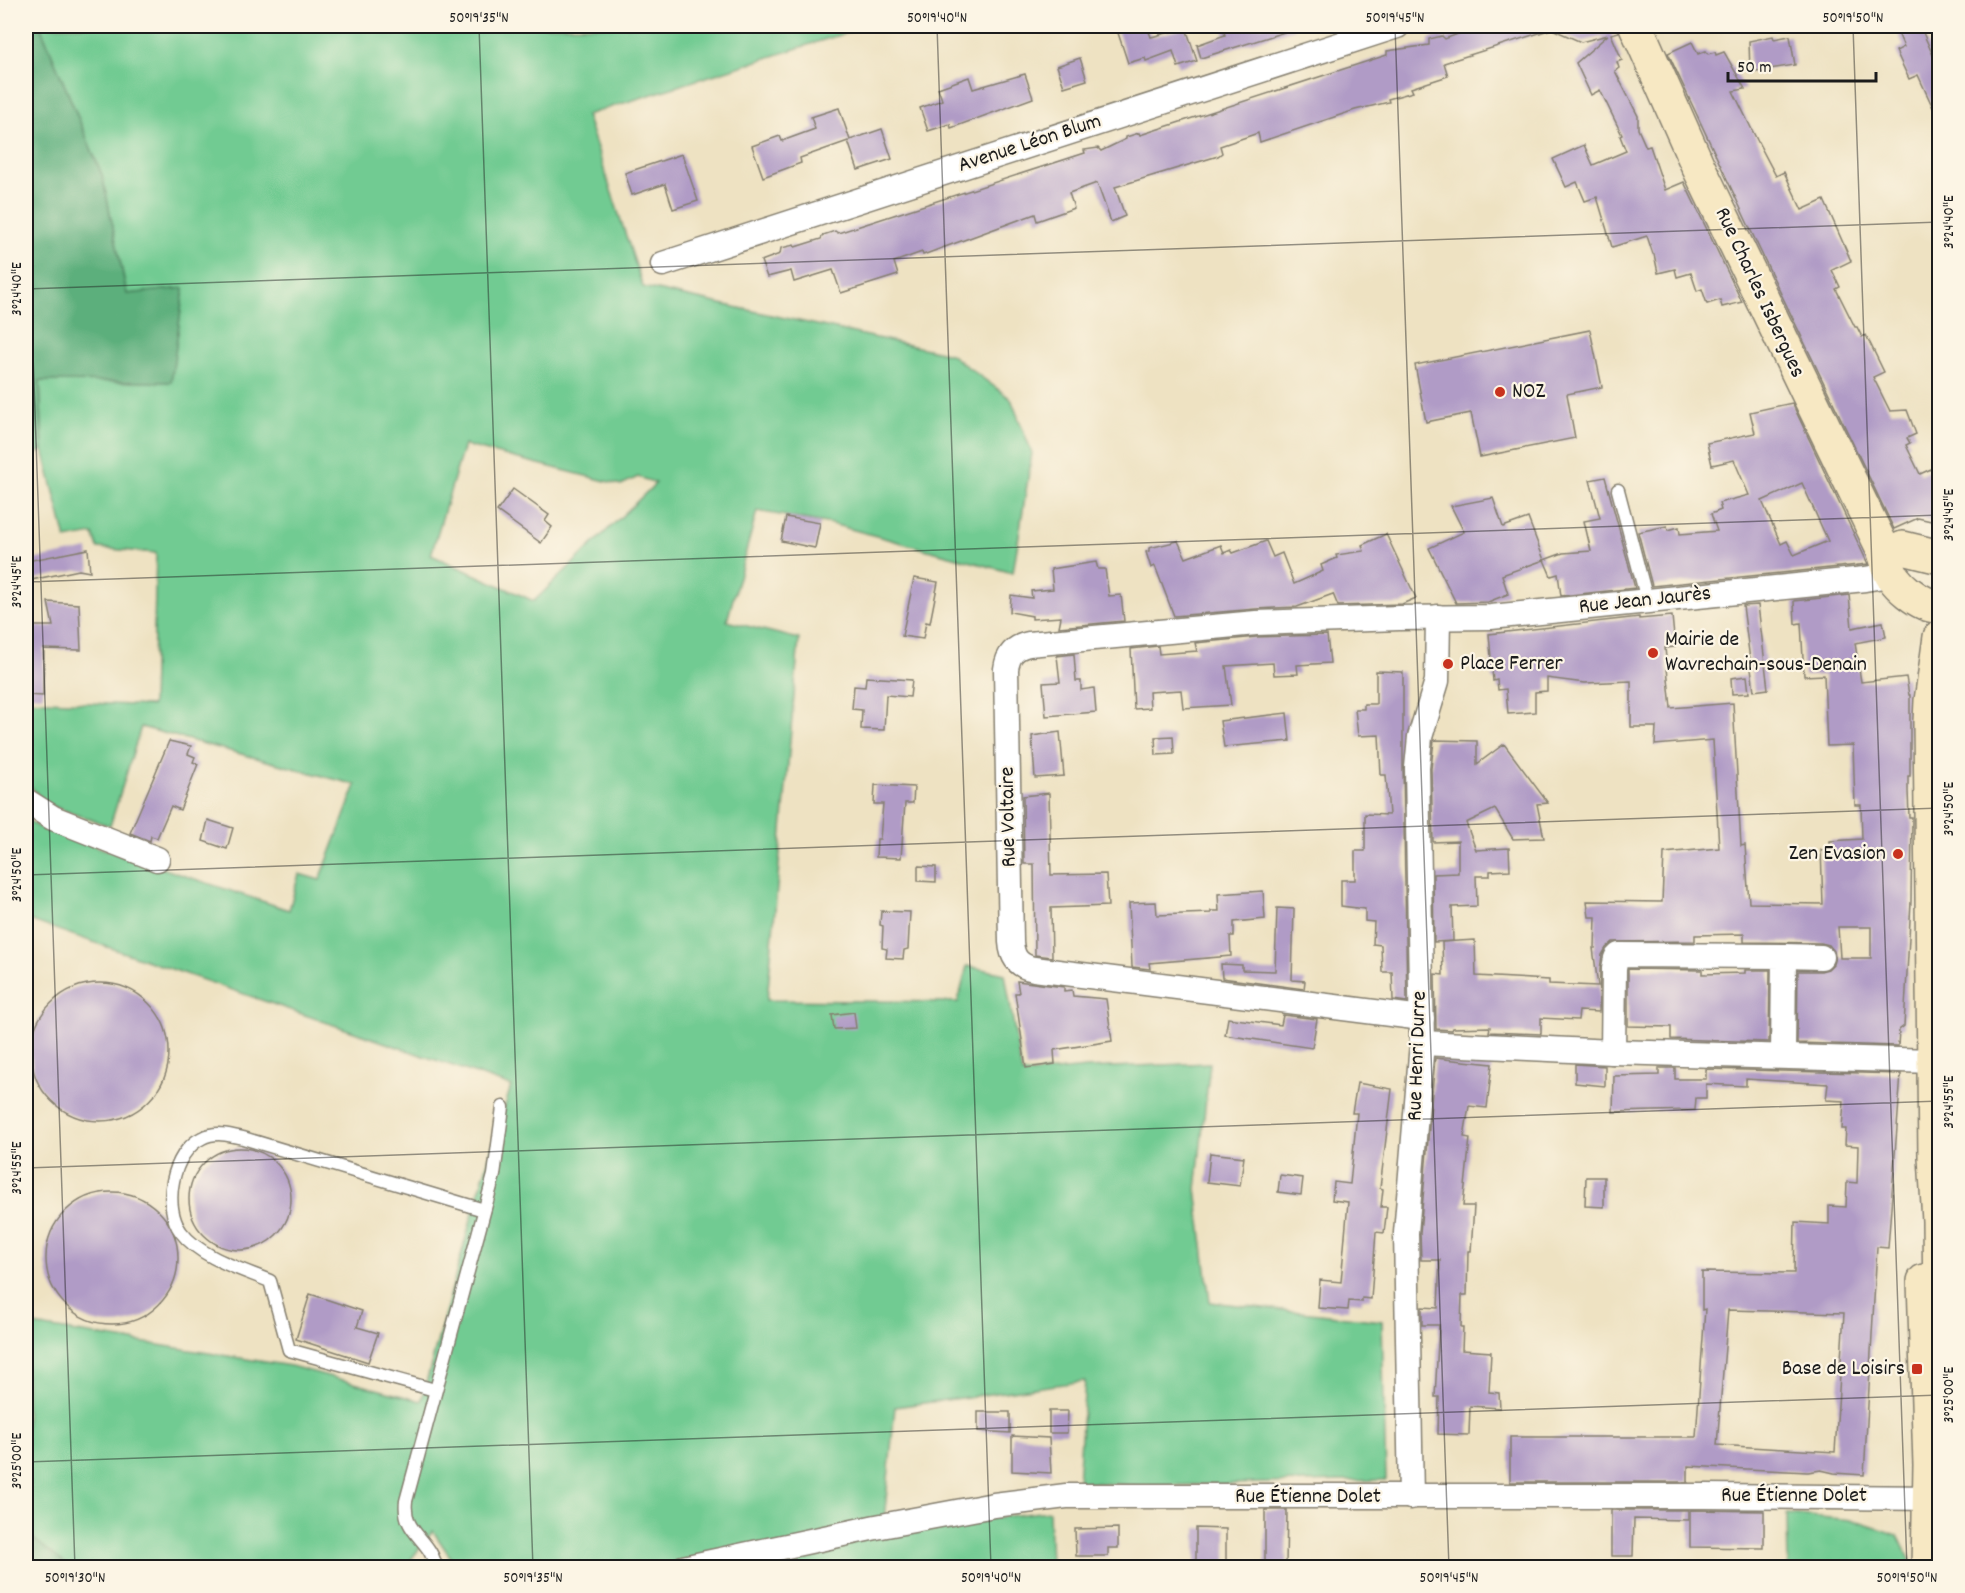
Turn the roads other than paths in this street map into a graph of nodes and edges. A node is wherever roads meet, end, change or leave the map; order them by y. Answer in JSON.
{"nodes":[{"id":1,"x":1397,"y":26,"type":"edge"},
{"id":2,"x":1642,"y":40,"type":"edge"},
{"id":3,"x":663,"y":264,"type":"dead end"},
{"id":4,"x":1618,"y":490,"type":"dead end"},
{"id":5,"x":1914,"y":563,"type":"edge"},
{"id":6,"x":1647,"y":600,"type":"junction"},
{"id":7,"x":1940,"y":606,"type":"edge"},
{"id":8,"x":1438,"y":617,"type":"junction"},
{"id":9,"x":1399,"y":618,"type":"joint"},
{"id":10,"x":1940,"y":638,"type":"edge"},
{"id":11,"x":1930,"y":701,"type":"junction"},
{"id":12,"x":26,"y":801,"type":"edge"},
{"id":13,"x":157,"y":859,"type":"dead end"},
{"id":14,"x":1784,"y":956,"type":"junction"},
{"id":15,"x":1821,"y":957,"type":"dead end"},
{"id":16,"x":1422,"y":1018,"type":"junction"},
{"id":17,"x":1422,"y":1043,"type":"junction"},
{"id":18,"x":1613,"y":1052,"type":"junction"},
{"id":19,"x":1783,"y":1056,"type":"junction"},
{"id":20,"x":1934,"y":1061,"type":"junction"},
{"id":21,"x":503,"y":1107,"type":"dead end"},
{"id":22,"x":484,"y":1210,"type":"junction"},
{"id":23,"x":1936,"y":1302,"type":"edge"},
{"id":24,"x":435,"y":1390,"type":"junction"},
{"id":25,"x":1411,"y":1497,"type":"junction"},
{"id":26,"x":1935,"y":1498,"type":"edge"},
{"id":27,"x":436,"y":1568,"type":"edge"},
{"id":28,"x":683,"y":1568,"type":"edge"},
{"id":29,"x":1928,"y":1568,"type":"edge"}],
"edges":[{"from":1,"to":3,"type":"street","name":"Avenue Léon Blum"},
{"from":2,"to":5,"type":"main road","name":"Rue Charles Isbergues"},
{"from":4,"to":6,"type":"lane"},
{"from":5,"to":6,"type":"street","name":"Rue Jean Jaurès"},
{"from":5,"to":7,"type":"main road"},
{"from":5,"to":11,"type":"main road","name":"Rue Charles Isbergues"},
{"from":6,"to":8,"type":"street","name":"Rue Jean Jaurès"},
{"from":8,"to":9,"type":"street","name":"Rue Jean Jaurès"},
{"from":8,"to":16,"type":"street","name":"Rue Henri Durre"},
{"from":9,"to":16,"type":"street","name":"Rue Voltaire"},
{"from":10,"to":11,"type":"main road","name":"Rue Charles Isbergues"},
{"from":11,"to":20,"type":"main road","name":"Rue Charles Isbergues"},
{"from":12,"to":13,"type":"street"},
{"from":14,"to":15,"type":"street"},
{"from":14,"to":18,"type":"street"},
{"from":14,"to":19,"type":"street"},
{"from":16,"to":17,"type":"street","name":"Rue Henri Durre"},
{"from":17,"to":18,"type":"street"},
{"from":17,"to":25,"type":"street","name":"Rue Henri Durre"},
{"from":18,"to":19,"type":"street"},
{"from":19,"to":20,"type":"street"},
{"from":20,"to":23,"type":"main road","name":"Rue Charles Isbergues"},
{"from":21,"to":22,"type":"lane"},
{"from":22,"to":24,"type":"lane"},
{"from":22,"to":24,"type":"lane"},
{"from":23,"to":26,"type":"main road","name":"Rue Charles Isbergues"},
{"from":24,"to":27,"type":"lane"},
{"from":25,"to":26,"type":"street","name":"Rue Étienne Dolet"},
{"from":25,"to":28,"type":"street","name":"Rue Étienne Dolet"},
{"from":26,"to":29,"type":"main road","name":"Rue Charles Isbergues"}]}
